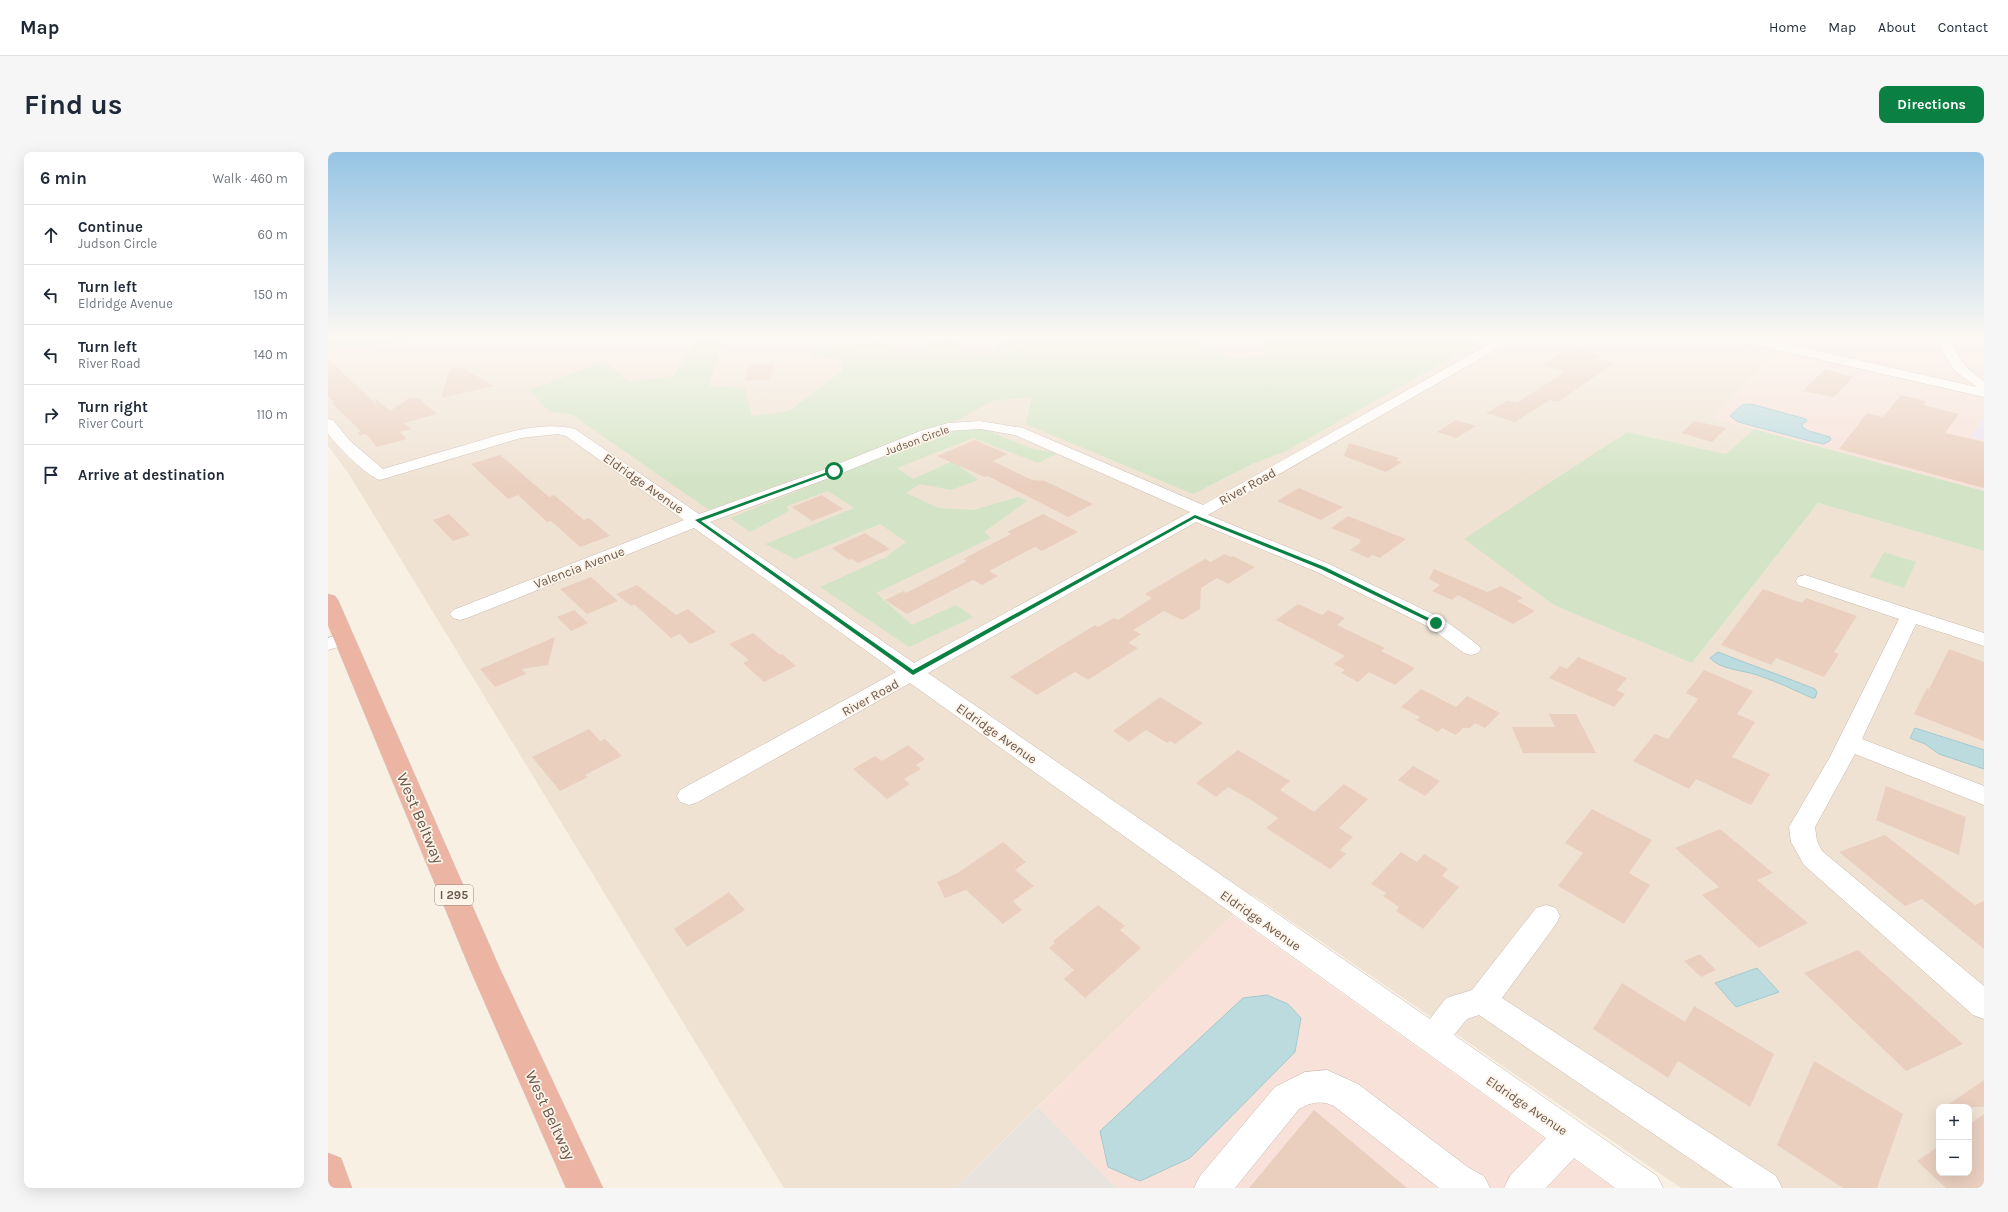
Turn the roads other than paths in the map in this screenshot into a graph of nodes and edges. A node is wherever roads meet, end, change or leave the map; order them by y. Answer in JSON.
{"nodes":[{"id":1,"x":1425,"y":386,"type":"edge"},
{"id":2,"x":1955,"y":386,"type":"edge"},
{"id":3,"x":1984,"y":393,"type":"edge"},
{"id":4,"x":328,"y":423,"type":"edge"},
{"id":5,"x":1199,"y":514,"type":"junction"},
{"id":6,"x":697,"y":520,"type":"junction"},
{"id":7,"x":1805,"y":581,"type":"dead end"},
{"id":8,"x":328,"y":600,"type":"edge"},
{"id":9,"x":460,"y":614,"type":"dead end"},
{"id":10,"x":1910,"y":617,"type":"junction"},
{"id":11,"x":1984,"y":640,"type":"edge"},
{"id":12,"x":336,"y":642,"type":"edge"},
{"id":13,"x":1471,"y":649,"type":"dead end"},
{"id":14,"x":913,"y":673,"type":"junction"},
{"id":15,"x":1849,"y":743,"type":"junction"},
{"id":16,"x":689,"y":796,"type":"dead end"},
{"id":17,"x":1984,"y":796,"type":"edge"},
{"id":18,"x":1546,"y":916,"type":"dead end"},
{"id":19,"x":1482,"y":1001,"type":"junction"},
{"id":20,"x":1984,"y":1005,"type":"edge"},
{"id":21,"x":1432,"y":1040,"type":"junction"},
{"id":22,"x":1572,"y":1136,"type":"junction"},
{"id":23,"x":328,"y":1171,"type":"edge"},
{"id":24,"x":334,"y":1188,"type":"edge"},
{"id":25,"x":585,"y":1188,"type":"edge"},
{"id":26,"x":1212,"y":1188,"type":"edge"},
{"id":27,"x":1472,"y":1188,"type":"edge"},
{"id":28,"x":1522,"y":1188,"type":"edge"},
{"id":29,"x":1644,"y":1188,"type":"edge"},
{"id":30,"x":1764,"y":1188,"type":"edge"}],
"edges":[{"from":1,"to":5,"type":"street","name":"River Road"},
{"from":2,"to":3,"type":"street"},
{"from":4,"to":6,"type":"street","name":"Eldridge Avenue"},
{"from":5,"to":6,"type":"street","name":"Judson Circle"},
{"from":5,"to":13,"type":"street","name":"Judson Circle"},
{"from":5,"to":14,"type":"street","name":"River Road"},
{"from":6,"to":9,"type":"street","name":"Valencia Avenue"},
{"from":6,"to":14,"type":"street","name":"Eldridge Avenue"},
{"from":7,"to":10,"type":"street"},
{"from":8,"to":12,"type":"highway","name":"West Beltway","number":"I 295"},
{"from":10,"to":11,"type":"street"},
{"from":10,"to":15,"type":"street"},
{"from":12,"to":25,"type":"highway","name":"West Beltway","number":"I 295"},
{"from":14,"to":16,"type":"street","name":"River Road"},
{"from":14,"to":21,"type":"street","name":"Eldridge Avenue"},
{"from":15,"to":17,"type":"street"},
{"from":15,"to":20,"type":"street"},
{"from":18,"to":19,"type":"street"},
{"from":19,"to":21,"type":"street"},
{"from":19,"to":30,"type":"street"},
{"from":21,"to":22,"type":"street","name":"Eldridge Avenue"},
{"from":22,"to":28,"type":"street"},
{"from":22,"to":29,"type":"street","name":"Eldridge Avenue"},
{"from":23,"to":24,"type":"highway"},
{"from":26,"to":27,"type":"street"}]}
